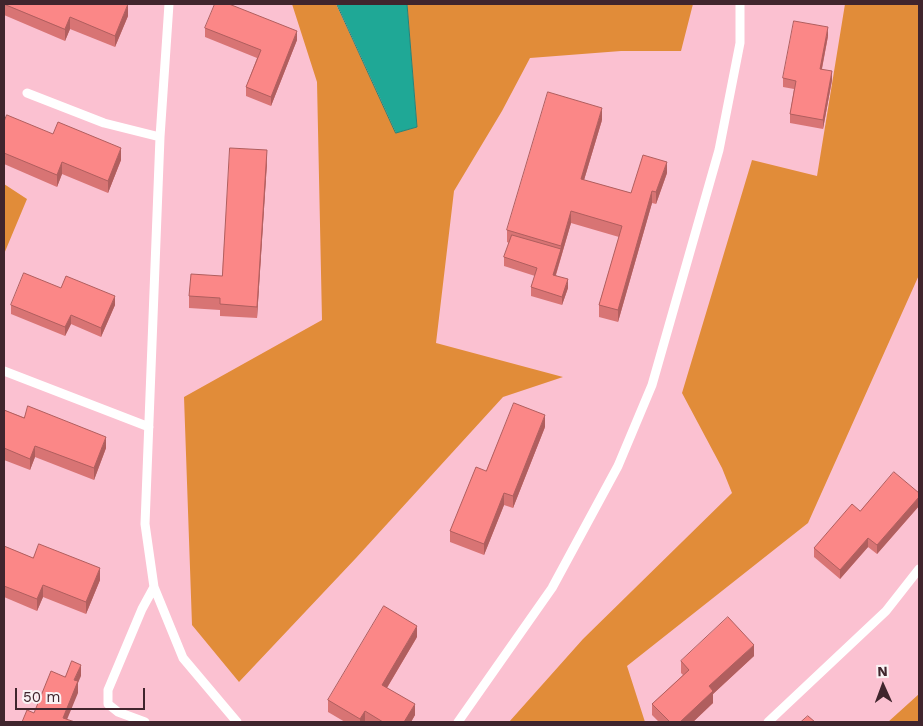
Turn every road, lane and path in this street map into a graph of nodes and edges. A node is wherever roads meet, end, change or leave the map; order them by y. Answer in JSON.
{"nodes":[{"id":1,"x":169,"y":4,"type":"edge"},
{"id":2,"x":740,"y":4,"type":"edge"},
{"id":3,"x":27,"y":93,"type":"dead end"},
{"id":4,"x":160,"y":137,"type":"junction"},
{"id":5,"x":4,"y":371,"type":"edge"},
{"id":6,"x":149,"y":427,"type":"junction"},
{"id":7,"x":919,"y":570,"type":"edge"},
{"id":8,"x":154,"y":586,"type":"junction"},
{"id":9,"x":145,"y":722,"type":"edge"},
{"id":10,"x":237,"y":722,"type":"edge"},
{"id":11,"x":458,"y":722,"type":"edge"},
{"id":12,"x":768,"y":722,"type":"edge"}],
"edges":[{"from":1,"to":4,"type":"lane"},
{"from":2,"to":11,"type":"lane"},
{"from":3,"to":4,"type":"lane"},
{"from":4,"to":6,"type":"lane"},
{"from":5,"to":6,"type":"lane"},
{"from":6,"to":8,"type":"lane"},
{"from":7,"to":12,"type":"lane"},
{"from":8,"to":9,"type":"lane"},
{"from":8,"to":10,"type":"lane"}]}
